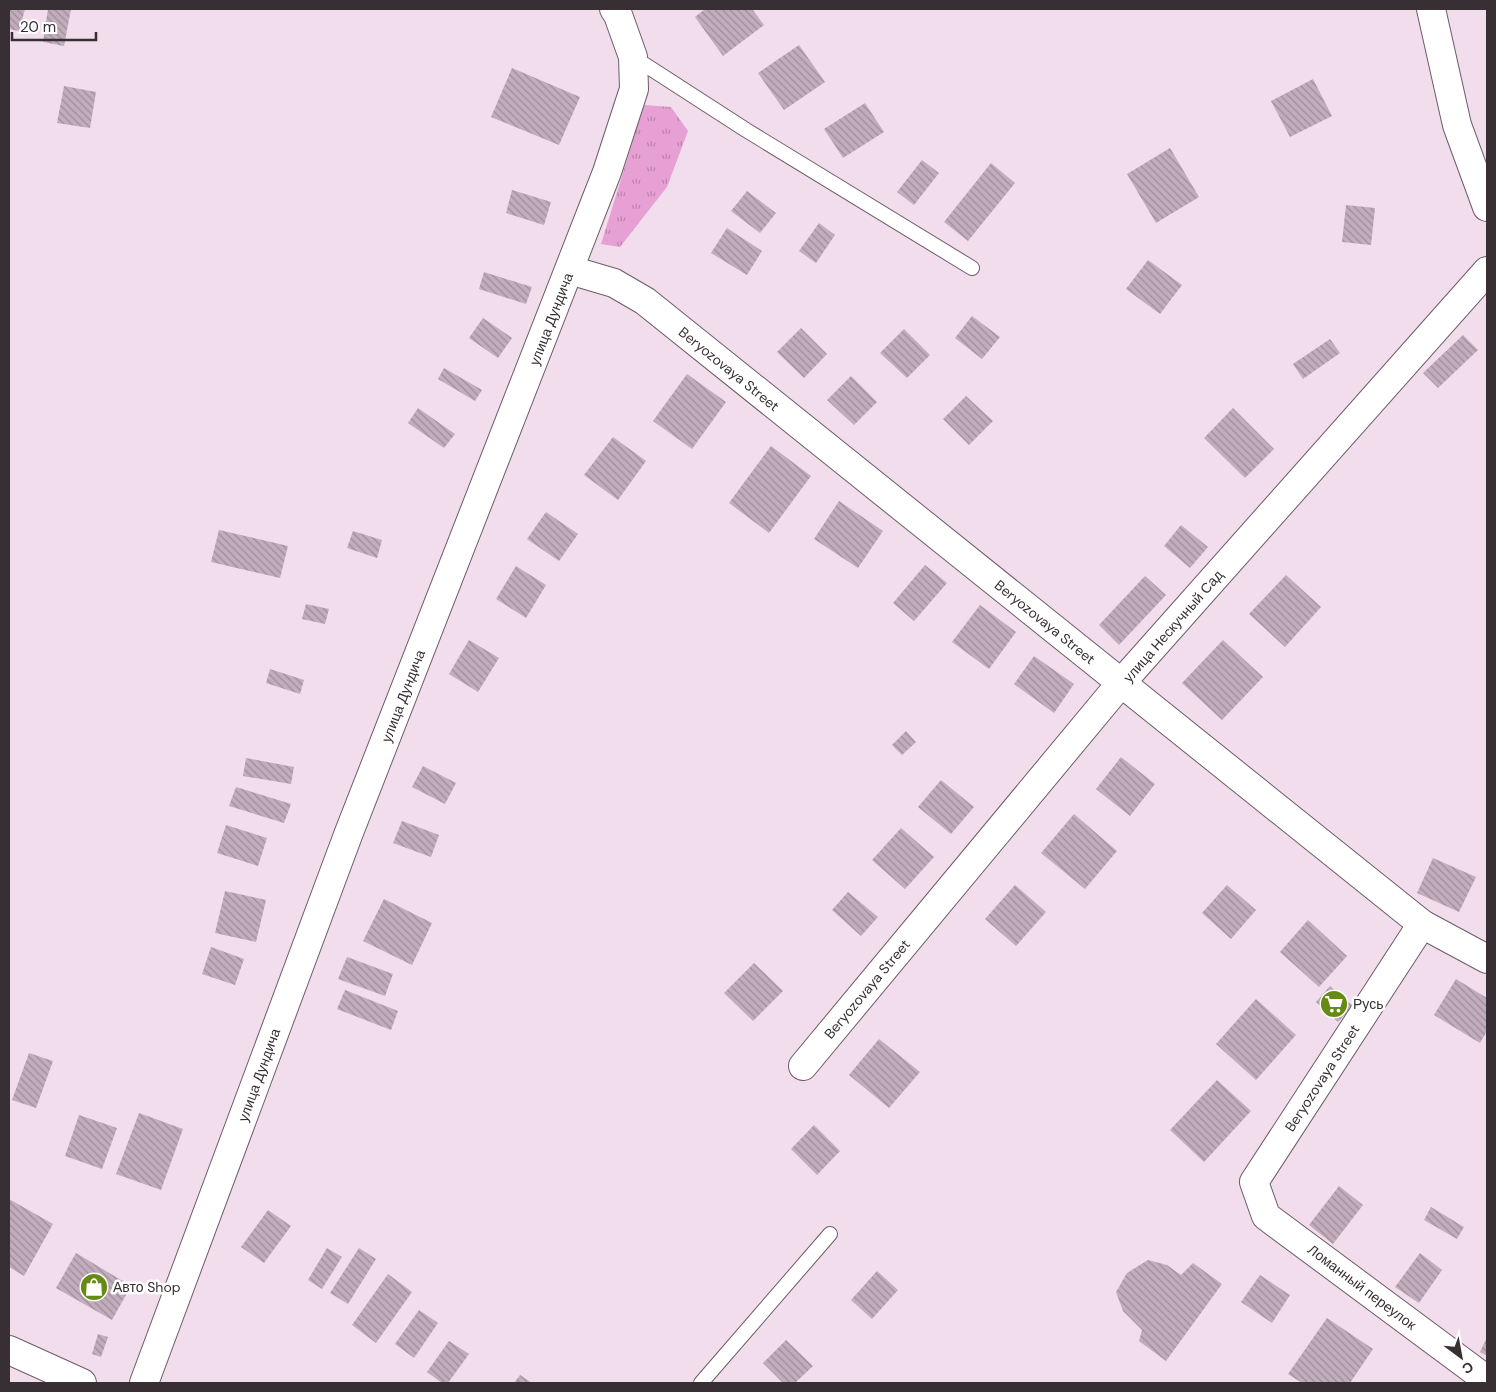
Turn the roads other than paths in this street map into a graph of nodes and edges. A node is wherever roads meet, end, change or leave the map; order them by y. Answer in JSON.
{"nodes":[{"id":1,"x":614,"y":9,"type":"edge"},
{"id":2,"x":1431,"y":9,"type":"edge"},
{"id":3,"x":633,"y":57,"type":"junction"},
{"id":4,"x":1487,"y":207,"type":"edge"},
{"id":5,"x":972,"y":268,"type":"dead end"},
{"id":6,"x":570,"y":270,"type":"junction"},
{"id":7,"x":1487,"y":271,"type":"edge"},
{"id":8,"x":1121,"y":683,"type":"junction"},
{"id":9,"x":1422,"y":924,"type":"junction"},
{"id":10,"x":1487,"y":959,"type":"edge"},
{"id":11,"x":803,"y":1066,"type":"dead end"},
{"id":12,"x":1254,"y":1182,"type":"joint"},
{"id":13,"x":830,"y":1234,"type":"dead end"},
{"id":14,"x":9,"y":1350,"type":"edge"},
{"id":15,"x":1487,"y":1380,"type":"edge"},
{"id":16,"x":82,"y":1383,"type":"edge"},
{"id":17,"x":144,"y":1383,"type":"edge"},
{"id":18,"x":701,"y":1383,"type":"edge"}],
"edges":[{"from":1,"to":3,"type":"street","name":"улица Дундича"},
{"from":2,"to":4,"type":"street"},
{"from":3,"to":5,"type":"lane"},
{"from":3,"to":6,"type":"street","name":"улица Дундича"},
{"from":6,"to":8,"type":"street","name":"Beryozovaya Street"},
{"from":6,"to":17,"type":"street","name":"улица Дундича"},
{"from":7,"to":8,"type":"street","name":"улица Нескучный Сад"},
{"from":8,"to":9,"type":"street","name":"улица Нескучный Сад"},
{"from":8,"to":11,"type":"street","name":"Beryozovaya Street"},
{"from":9,"to":10,"type":"street","name":"улица Нескучный Сад"},
{"from":9,"to":12,"type":"street","name":"Beryozovaya Street"},
{"from":12,"to":15,"type":"street","name":"Ломанный переулок"},
{"from":13,"to":18,"type":"lane"},
{"from":14,"to":16,"type":"street"}]}
